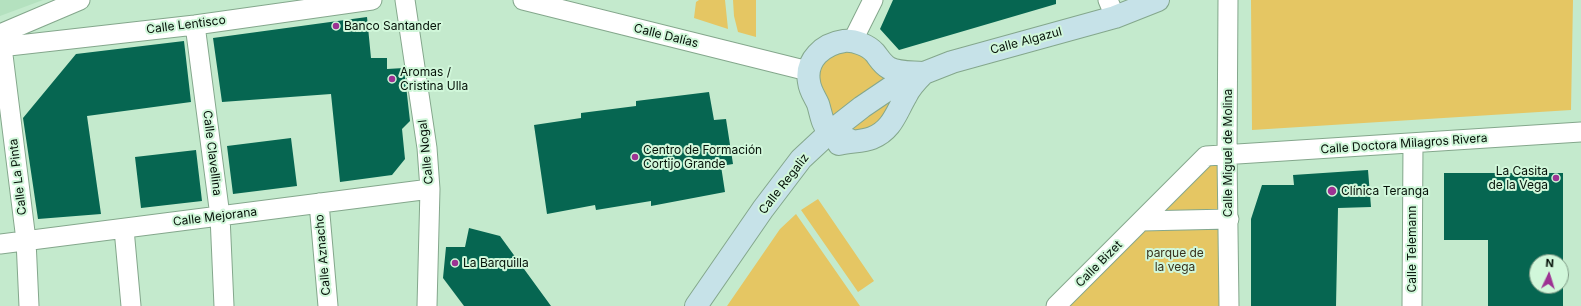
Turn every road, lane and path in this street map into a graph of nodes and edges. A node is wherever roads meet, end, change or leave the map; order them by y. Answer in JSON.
{"nodes":[{"id":1,"x":80,"y":0,"type":"edge"},
{"id":2,"x":372,"y":0,"type":"edge"},
{"id":3,"x":405,"y":0,"type":"edge"},
{"id":4,"x":523,"y":0,"type":"edge"},
{"id":5,"x":873,"y":0,"type":"edge"},
{"id":6,"x":1158,"y":0,"type":"edge"},
{"id":7,"x":1228,"y":0,"type":"edge"},
{"id":8,"x":1111,"y":9,"type":"edge"},
{"id":9,"x":196,"y":25,"type":"junction"},
{"id":10,"x":852,"y":42,"type":"junction"},
{"id":11,"x":1,"y":43,"type":"edge"},
{"id":12,"x":882,"y":64,"type":"junction"},
{"id":13,"x":808,"y":71,"type":"junction"},
{"id":14,"x":923,"y":74,"type":"junction"},
{"id":15,"x":899,"y":94,"type":"junction"},
{"id":16,"x":826,"y":124,"type":"junction"},
{"id":17,"x":1581,"y":132,"type":"edge"},
{"id":18,"x":852,"y":141,"type":"junction"},
{"id":19,"x":1413,"y":144,"type":"junction"},
{"id":20,"x":812,"y":148,"type":"junction"},
{"id":21,"x":1227,"y":156,"type":"junction"},
{"id":22,"x":430,"y":189,"type":"junction"},
{"id":23,"x":319,"y":203,"type":"junction"},
{"id":24,"x":220,"y":216,"type":"junction"},
{"id":25,"x":1228,"y":219,"type":"junction"},
{"id":26,"x":1141,"y":221,"type":"junction"},
{"id":27,"x":124,"y":229,"type":"junction"},
{"id":28,"x":26,"y":240,"type":"junction"},
{"id":29,"x":0,"y":244,"type":"edge"},
{"id":30,"x":29,"y":306,"type":"edge"},
{"id":31,"x":131,"y":306,"type":"edge"},
{"id":32,"x":224,"y":306,"type":"edge"},
{"id":33,"x":328,"y":306,"type":"edge"},
{"id":34,"x":427,"y":306,"type":"edge"},
{"id":35,"x":696,"y":306,"type":"edge"},
{"id":36,"x":1056,"y":306,"type":"edge"},
{"id":37,"x":1229,"y":306,"type":"edge"},
{"id":38,"x":1412,"y":306,"type":"edge"}],
"edges":[{"from":1,"to":11,"type":"street"},
{"from":2,"to":9,"type":"street","name":"Calle Lentisco"},
{"from":3,"to":22,"type":"street","name":"Calle Nogal"},
{"from":4,"to":13,"type":"street","name":"Calle Dalías"},
{"from":5,"to":10,"type":"street"},
{"from":6,"to":8,"type":"street","name":"Calle Algazul"},
{"from":7,"to":21,"type":"street","name":"Calle Miguel de Molina"},
{"from":8,"to":14,"type":"street","name":"Calle Algazul"},
{"from":9,"to":11,"type":"street","name":"Calle Lentisco"},
{"from":9,"to":24,"type":"street","name":"Calle Clavellina"},
{"from":10,"to":12,"type":"street"},
{"from":10,"to":13,"type":"street"},
{"from":11,"to":28,"type":"street","name":"Calle La Pinta"},
{"from":12,"to":14,"type":"street"},
{"from":12,"to":15,"type":"street"},
{"from":13,"to":16,"type":"street"},
{"from":14,"to":15,"type":"street","name":"Calle Algazul"},
{"from":15,"to":16,"type":"street","name":"Calle Regaliz"},
{"from":15,"to":18,"type":"street"},
{"from":16,"to":18,"type":"street"},
{"from":16,"to":20,"type":"street","name":"Calle Regaliz"},
{"from":17,"to":19,"type":"street","name":"Calle Doctora Milagros Rivera"},
{"from":18,"to":20,"type":"street"},
{"from":19,"to":21,"type":"street","name":"Calle Doctora Milagros Rivera"},
{"from":19,"to":38,"type":"street","name":"Calle Telemann"},
{"from":20,"to":35,"type":"street","name":"Calle Regaliz"},
{"from":21,"to":25,"type":"street","name":"Calle Miguel de Molina"},
{"from":21,"to":26,"type":"street","name":"Calle Bizet"},
{"from":22,"to":23,"type":"street","name":"Calle Mejorana"},
{"from":22,"to":34,"type":"street","name":"Calle Nogal"},
{"from":23,"to":24,"type":"street","name":"Calle Mejorana"},
{"from":23,"to":33,"type":"street","name":"Calle Aznacho"},
{"from":24,"to":27,"type":"street","name":"Calle Mejorana"},
{"from":24,"to":32,"type":"street","name":"Calle Clavellina"},
{"from":25,"to":26,"type":"street"},
{"from":25,"to":37,"type":"street","name":"Calle Miguel de Molina"},
{"from":26,"to":36,"type":"street","name":"Calle Bizet"},
{"from":27,"to":28,"type":"street","name":"Calle Mejorana"},
{"from":27,"to":31,"type":"street"},
{"from":28,"to":29,"type":"street","name":"Calle Mejorana"},
{"from":28,"to":30,"type":"street","name":"Calle La Pinta"}]}
